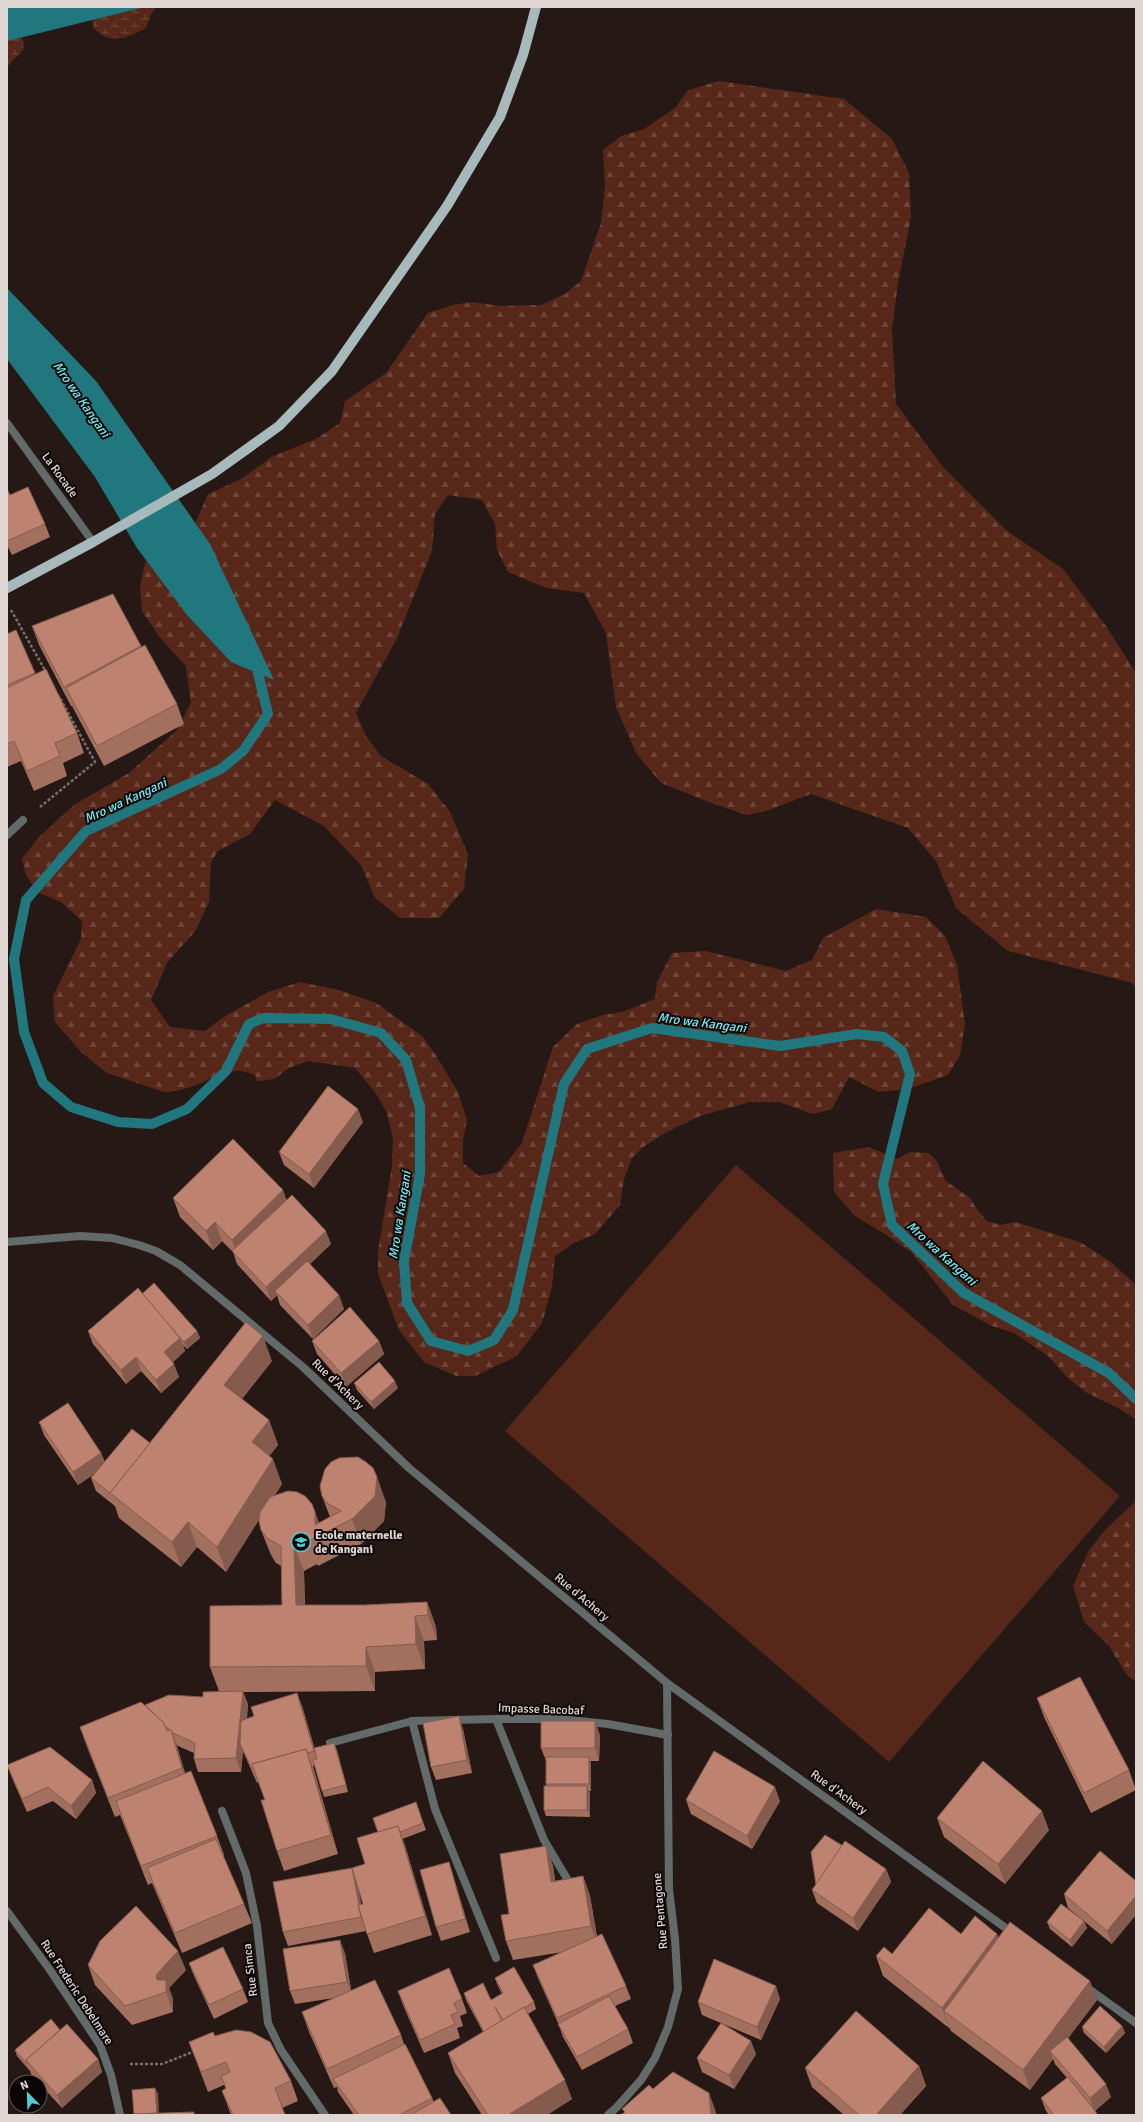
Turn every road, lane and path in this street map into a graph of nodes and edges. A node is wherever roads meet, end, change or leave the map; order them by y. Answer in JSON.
{"nodes":[{"id":1,"x":536,"y":7,"type":"edge"},
{"id":2,"x":7,"y":423,"type":"edge"},
{"id":3,"x":94,"y":542,"type":"junction"},
{"id":4,"x":7,"y":588,"type":"edge"},
{"id":5,"x":7,"y":603,"type":"edge"},
{"id":6,"x":49,"y":679,"type":"edge"},
{"id":7,"x":57,"y":693,"type":"edge"},
{"id":8,"x":24,"y":820,"type":"joint"},
{"id":9,"x":7,"y":835,"type":"edge"},
{"id":10,"x":7,"y":1242,"type":"edge"},
{"id":11,"x":667,"y":1683,"type":"junction"},
{"id":12,"x":496,"y":1719,"type":"junction"},
{"id":13,"x":412,"y":1721,"type":"junction"},
{"id":14,"x":668,"y":1735,"type":"junction"},
{"id":15,"x":330,"y":1743,"type":"edge"},
{"id":16,"x":222,"y":1811,"type":"dead end"},
{"id":17,"x":574,"y":1889,"type":"edge"},
{"id":18,"x":7,"y":1911,"type":"edge"},
{"id":19,"x":1020,"y":1939,"type":"edge"},
{"id":20,"x":496,"y":1958,"type":"dead end"},
{"id":21,"x":1078,"y":1981,"type":"edge"},
{"id":22,"x":1136,"y":2024,"type":"edge"},
{"id":23,"x":100,"y":2045,"type":"junction"},
{"id":24,"x":202,"y":2048,"type":"edge"},
{"id":25,"x":120,"y":2115,"type":"edge"},
{"id":26,"x":325,"y":2115,"type":"edge"},
{"id":27,"x":608,"y":2115,"type":"edge"}],
"edges":[{"from":1,"to":3,"type":"main road"},
{"from":2,"to":3,"type":"street","name":"La Rocade"},
{"from":3,"to":4,"type":"main road"},
{"from":5,"to":6,"type":"path"},
{"from":7,"to":8,"type":"path"},
{"from":8,"to":9,"type":"street"},
{"from":10,"to":11,"type":"street","name":"Rue d'Achery"},
{"from":11,"to":14,"type":"street","name":"Rue Pentagone"},
{"from":11,"to":19,"type":"street","name":"Rue d'Achery"},
{"from":12,"to":13,"type":"street","name":"Impasse Bacobaf"},
{"from":12,"to":14,"type":"street","name":"Impasse Bacobaf"},
{"from":12,"to":17,"type":"street"},
{"from":13,"to":15,"type":"street","name":"Impasse Bacobaf"},
{"from":13,"to":20,"type":"street"},
{"from":14,"to":27,"type":"street","name":"Rue Pentagone"},
{"from":16,"to":26,"type":"street","name":"Rue Simca"},
{"from":18,"to":23,"type":"street","name":"Rue Frederic Debelmare"},
{"from":21,"to":22,"type":"street"},
{"from":23,"to":24,"type":"path"},
{"from":23,"to":25,"type":"street","name":"Rue Frederic Debelmare"}]}
